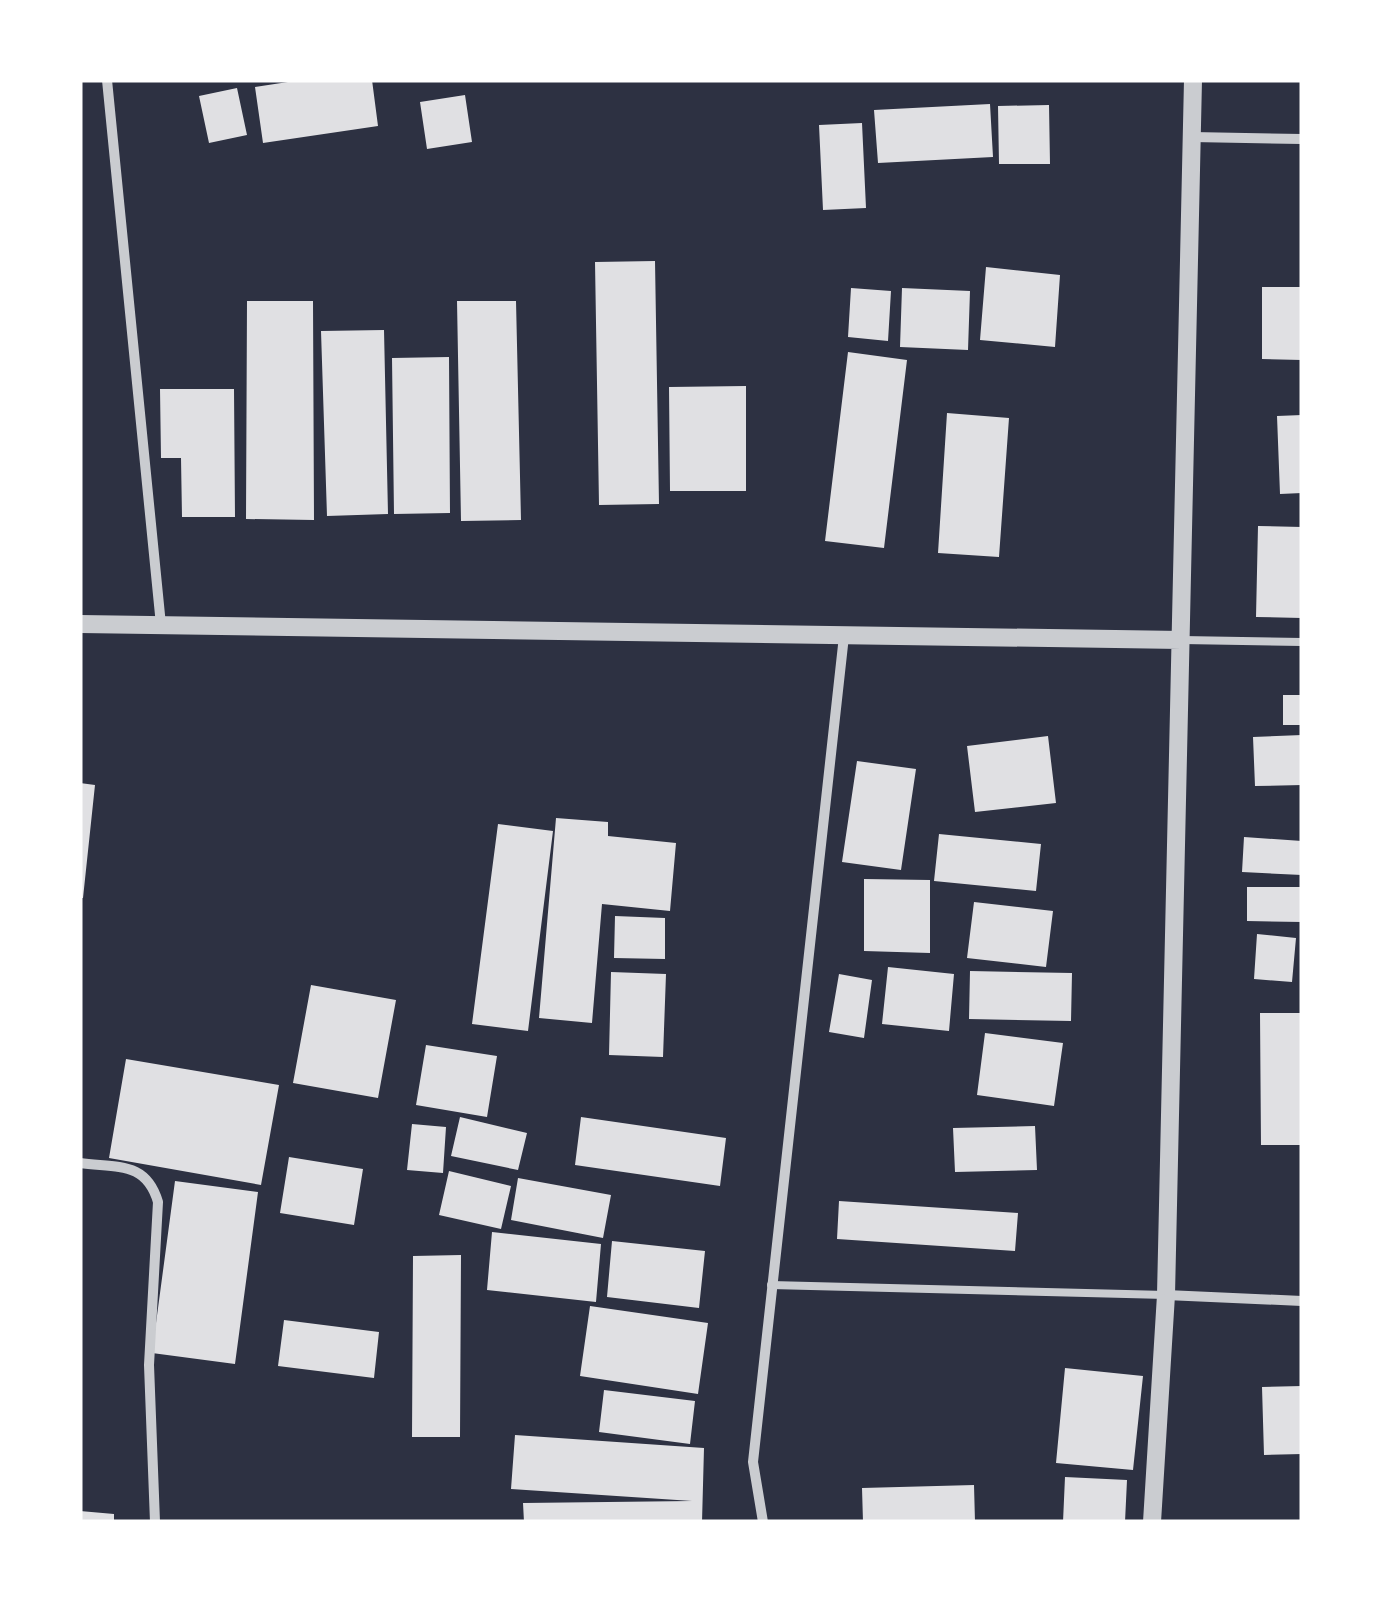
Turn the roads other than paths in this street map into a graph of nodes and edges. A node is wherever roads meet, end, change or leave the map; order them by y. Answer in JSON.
{"nodes":[{"id":1,"x":107,"y":80,"type":"edge"},
{"id":2,"x":1194,"y":80,"type":"edge"},
{"id":3,"x":1192,"y":137,"type":"junction"},
{"id":4,"x":1302,"y":139,"type":"edge"},
{"id":5,"x":80,"y":624,"type":"edge"},
{"id":6,"x":162,"y":625,"type":"junction"},
{"id":7,"x":844,"y":636,"type":"junction"},
{"id":8,"x":1180,"y":640,"type":"junction"},
{"id":9,"x":1302,"y":642,"type":"edge"},
{"id":10,"x":80,"y":1162,"type":"edge"},
{"id":11,"x":770,"y":1285,"type":"junction"},
{"id":12,"x":1166,"y":1295,"type":"junction"},
{"id":13,"x":1302,"y":1301,"type":"edge"},
{"id":14,"x":155,"y":1522,"type":"edge"},
{"id":15,"x":763,"y":1522,"type":"edge"},
{"id":16,"x":1152,"y":1522,"type":"edge"}],
"edges":[{"from":1,"to":6,"type":"street"},
{"from":2,"to":3,"type":"street"},
{"from":3,"to":4,"type":"street"},
{"from":3,"to":8,"type":"street"},
{"from":5,"to":6,"type":"street"},
{"from":6,"to":7,"type":"street"},
{"from":7,"to":8,"type":"street"},
{"from":7,"to":11,"type":"street"},
{"from":8,"to":9,"type":"lane"},
{"from":8,"to":12,"type":"street"},
{"from":10,"to":14,"type":"street"},
{"from":11,"to":12,"type":"lane"},
{"from":11,"to":15,"type":"street"},
{"from":12,"to":13,"type":"street"},
{"from":12,"to":16,"type":"street"}]}
